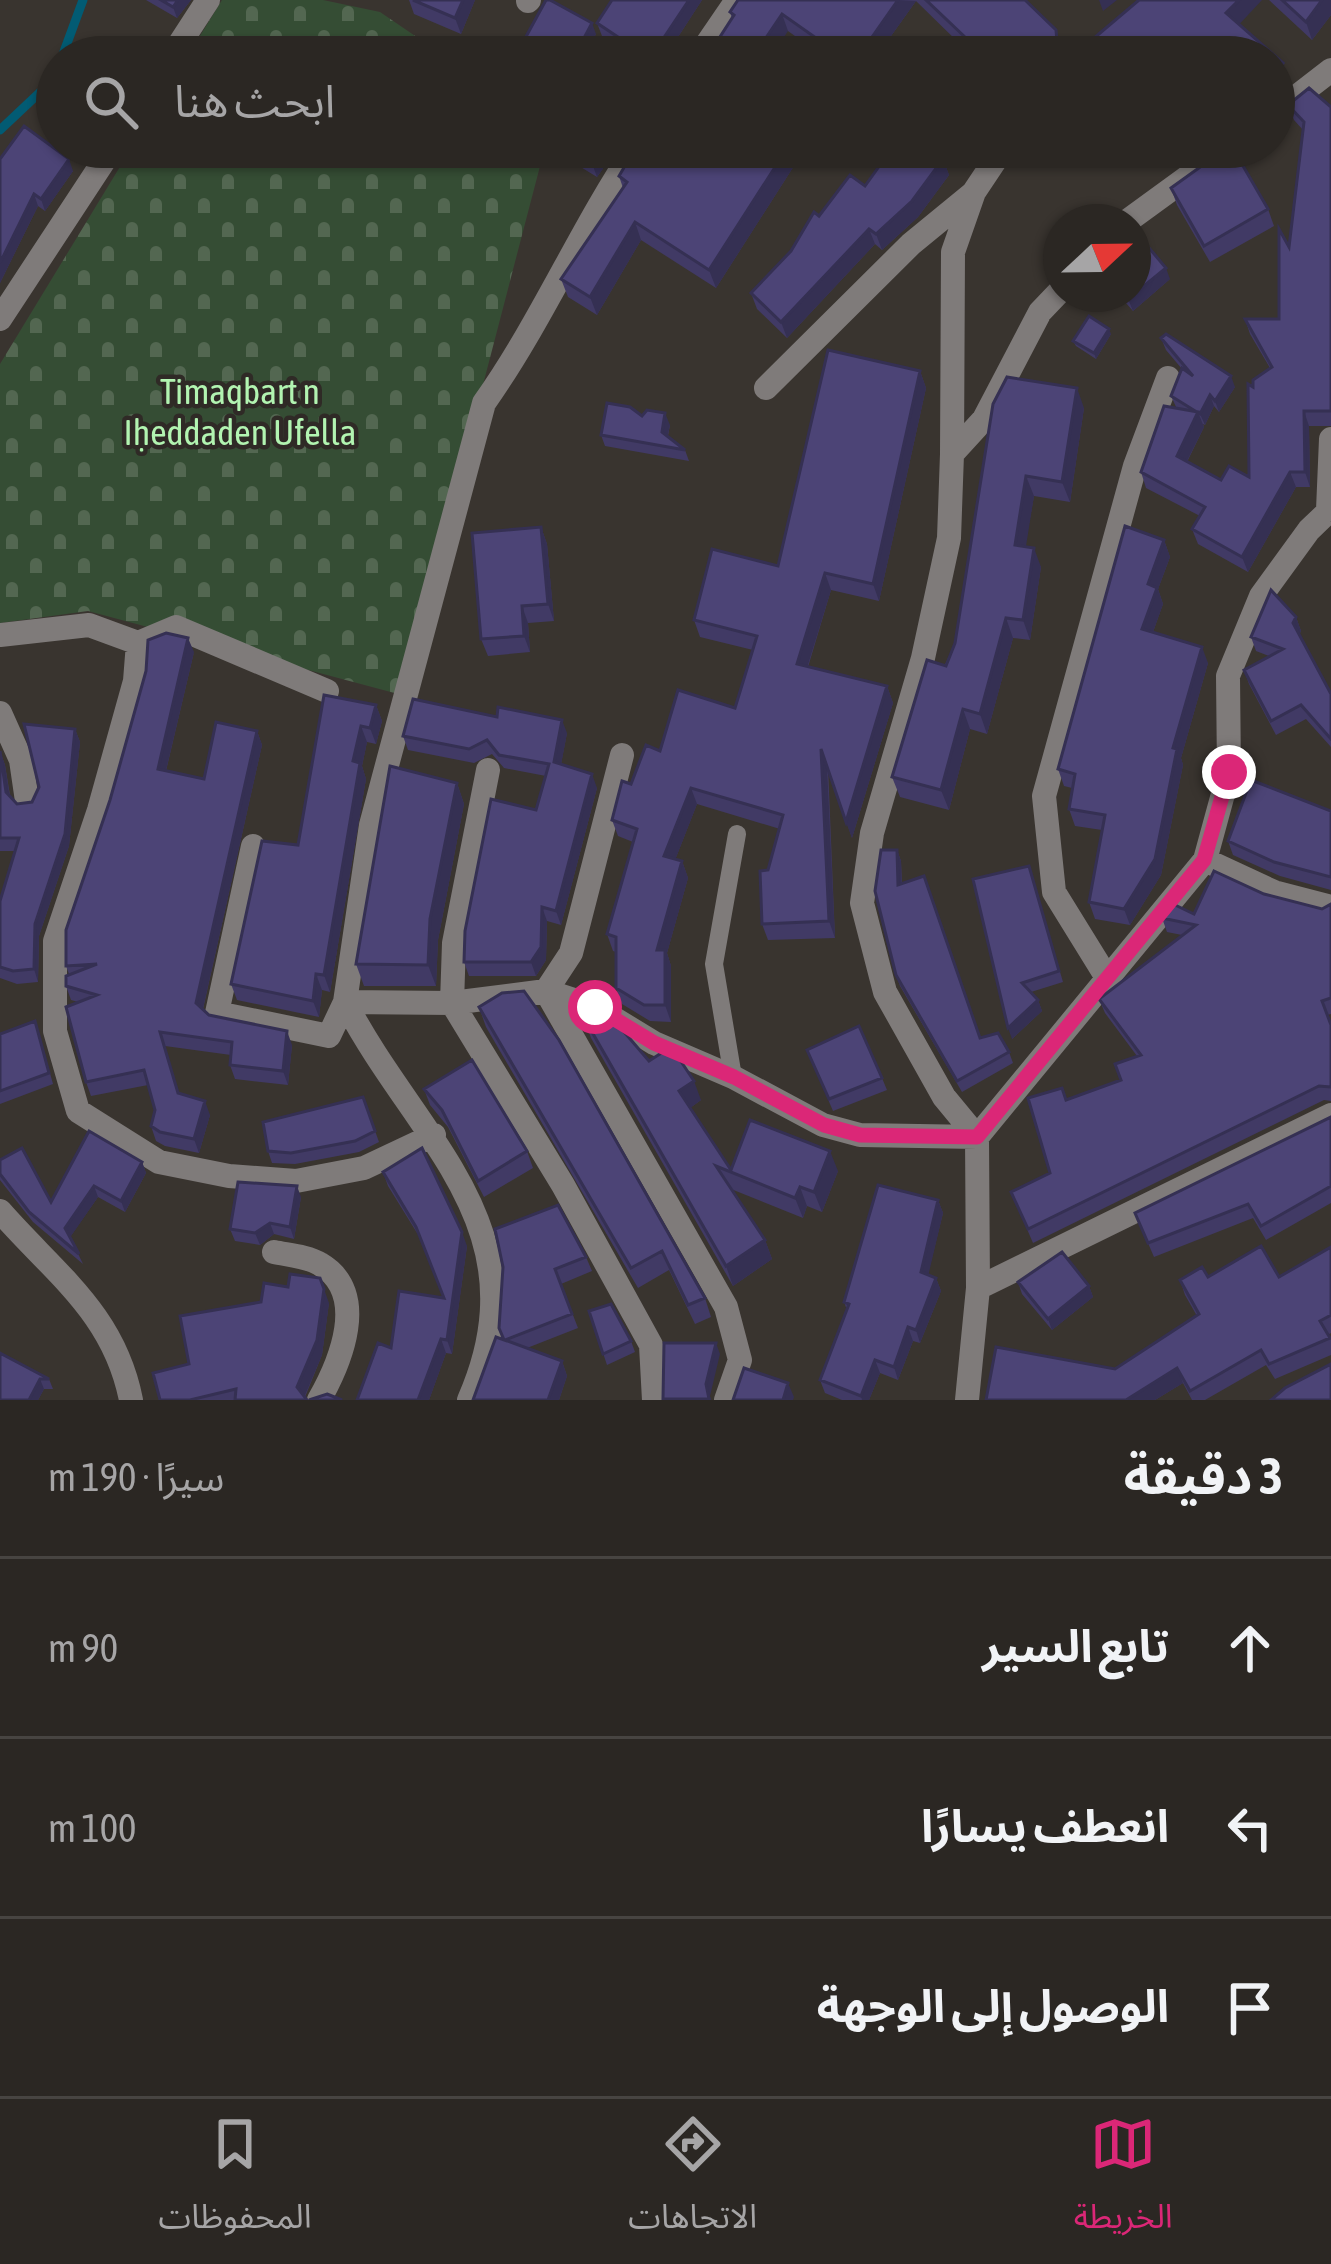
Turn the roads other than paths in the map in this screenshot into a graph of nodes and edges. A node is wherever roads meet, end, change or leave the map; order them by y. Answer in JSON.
{"nodes":[{"id":1,"x":208,"y":0,"type":"edge"},
{"id":2,"x":737,"y":0,"type":"edge"},
{"id":3,"x":185,"y":36,"type":"edge"},
{"id":4,"x":712,"y":36,"type":"edge"},
{"id":5,"x":1331,"y":70,"type":"edge"},
{"id":6,"x":1295,"y":98,"type":"edge"},
{"id":7,"x":99,"y":168,"type":"edge"},
{"id":8,"x":622,"y":168,"type":"edge"},
{"id":9,"x":990,"y":168,"type":"edge"},
{"id":10,"x":1200,"y":168,"type":"edge"},
{"id":11,"x":974,"y":192,"type":"junction"},
{"id":12,"x":1151,"y":204,"type":"edge"},
{"id":13,"x":1043,"y":310,"type":"edge"},
{"id":14,"x":0,"y":319,"type":"edge"},
{"id":15,"x":1168,"y":378,"type":"dead end"},
{"id":16,"x":766,"y":388,"type":"dead end"},
{"id":17,"x":1331,"y":440,"type":"edge"},
{"id":18,"x":952,"y":454,"type":"junction"},
{"id":19,"x":1330,"y":510,"type":"edge"},
{"id":20,"x":0,"y":635,"type":"edge"},
{"id":21,"x":138,"y":643,"type":"junction"},
{"id":22,"x":327,"y":691,"type":"edge"},
{"id":23,"x":0,"y":713,"type":"edge"},
{"id":24,"x":622,"y":755,"type":"dead end"},
{"id":25,"x":488,"y":770,"type":"dead end"},
{"id":26,"x":27,"y":801,"type":"edge"},
{"id":27,"x":737,"y":834,"type":"dead end"},
{"id":28,"x":253,"y":846,"type":"dead end"},
{"id":29,"x":1204,"y":860,"type":"junction"},
{"id":30,"x":1331,"y":907,"type":"edge"},
{"id":31,"x":1108,"y":981,"type":"junction"},
{"id":32,"x":545,"y":991,"type":"junction"},
{"id":33,"x":345,"y":1002,"type":"junction"},
{"id":34,"x":452,"y":1003,"type":"junction"},
{"id":35,"x":734,"y":1077,"type":"junction"},
{"id":36,"x":1331,"y":1115,"type":"edge"},
{"id":37,"x":434,"y":1136,"type":"junction"},
{"id":38,"x":977,"y":1137,"type":"junction"},
{"id":39,"x":0,"y":1211,"type":"edge"},
{"id":40,"x":274,"y":1252,"type":"dead end"},
{"id":41,"x":978,"y":1288,"type":"junction"},
{"id":42,"x":131,"y":1400,"type":"edge"},
{"id":43,"x":319,"y":1400,"type":"edge"},
{"id":44,"x":469,"y":1400,"type":"edge"},
{"id":45,"x":654,"y":1400,"type":"edge"},
{"id":46,"x":726,"y":1400,"type":"edge"},
{"id":47,"x":967,"y":1400,"type":"edge"}],
"edges":[{"from":1,"to":3,"type":"street"},
{"from":2,"to":4,"type":"street"},
{"from":5,"to":6,"type":"street"},
{"from":7,"to":14,"type":"street"},
{"from":8,"to":33,"type":"street"},
{"from":9,"to":11,"type":"street"},
{"from":10,"to":12,"type":"street"},
{"from":11,"to":16,"type":"street"},
{"from":11,"to":18,"type":"street"},
{"from":13,"to":18,"type":"street"},
{"from":15,"to":31,"type":"street"},
{"from":17,"to":19,"type":"street"},
{"from":18,"to":38,"type":"street"},
{"from":19,"to":29,"type":"street"},
{"from":20,"to":21,"type":"street"},
{"from":21,"to":22,"type":"street"},
{"from":21,"to":37,"type":"street"},
{"from":23,"to":26,"type":"street"},
{"from":24,"to":32,"type":"street"},
{"from":25,"to":34,"type":"street"},
{"from":27,"to":35,"type":"lane"},
{"from":28,"to":33,"type":"street"},
{"from":29,"to":30,"type":"street"},
{"from":29,"to":31,"type":"street"},
{"from":31,"to":38,"type":"street"},
{"from":32,"to":34,"type":"street"},
{"from":32,"to":35,"type":"street"},
{"from":32,"to":46,"type":"street"},
{"from":33,"to":34,"type":"street"},
{"from":33,"to":37,"type":"street"},
{"from":34,"to":45,"type":"street"},
{"from":35,"to":38,"type":"street"},
{"from":36,"to":41,"type":"street"},
{"from":37,"to":44,"type":"street"},
{"from":38,"to":41,"type":"street"},
{"from":39,"to":42,"type":"street"},
{"from":40,"to":43,"type":"street"},
{"from":41,"to":47,"type":"street"}]}
